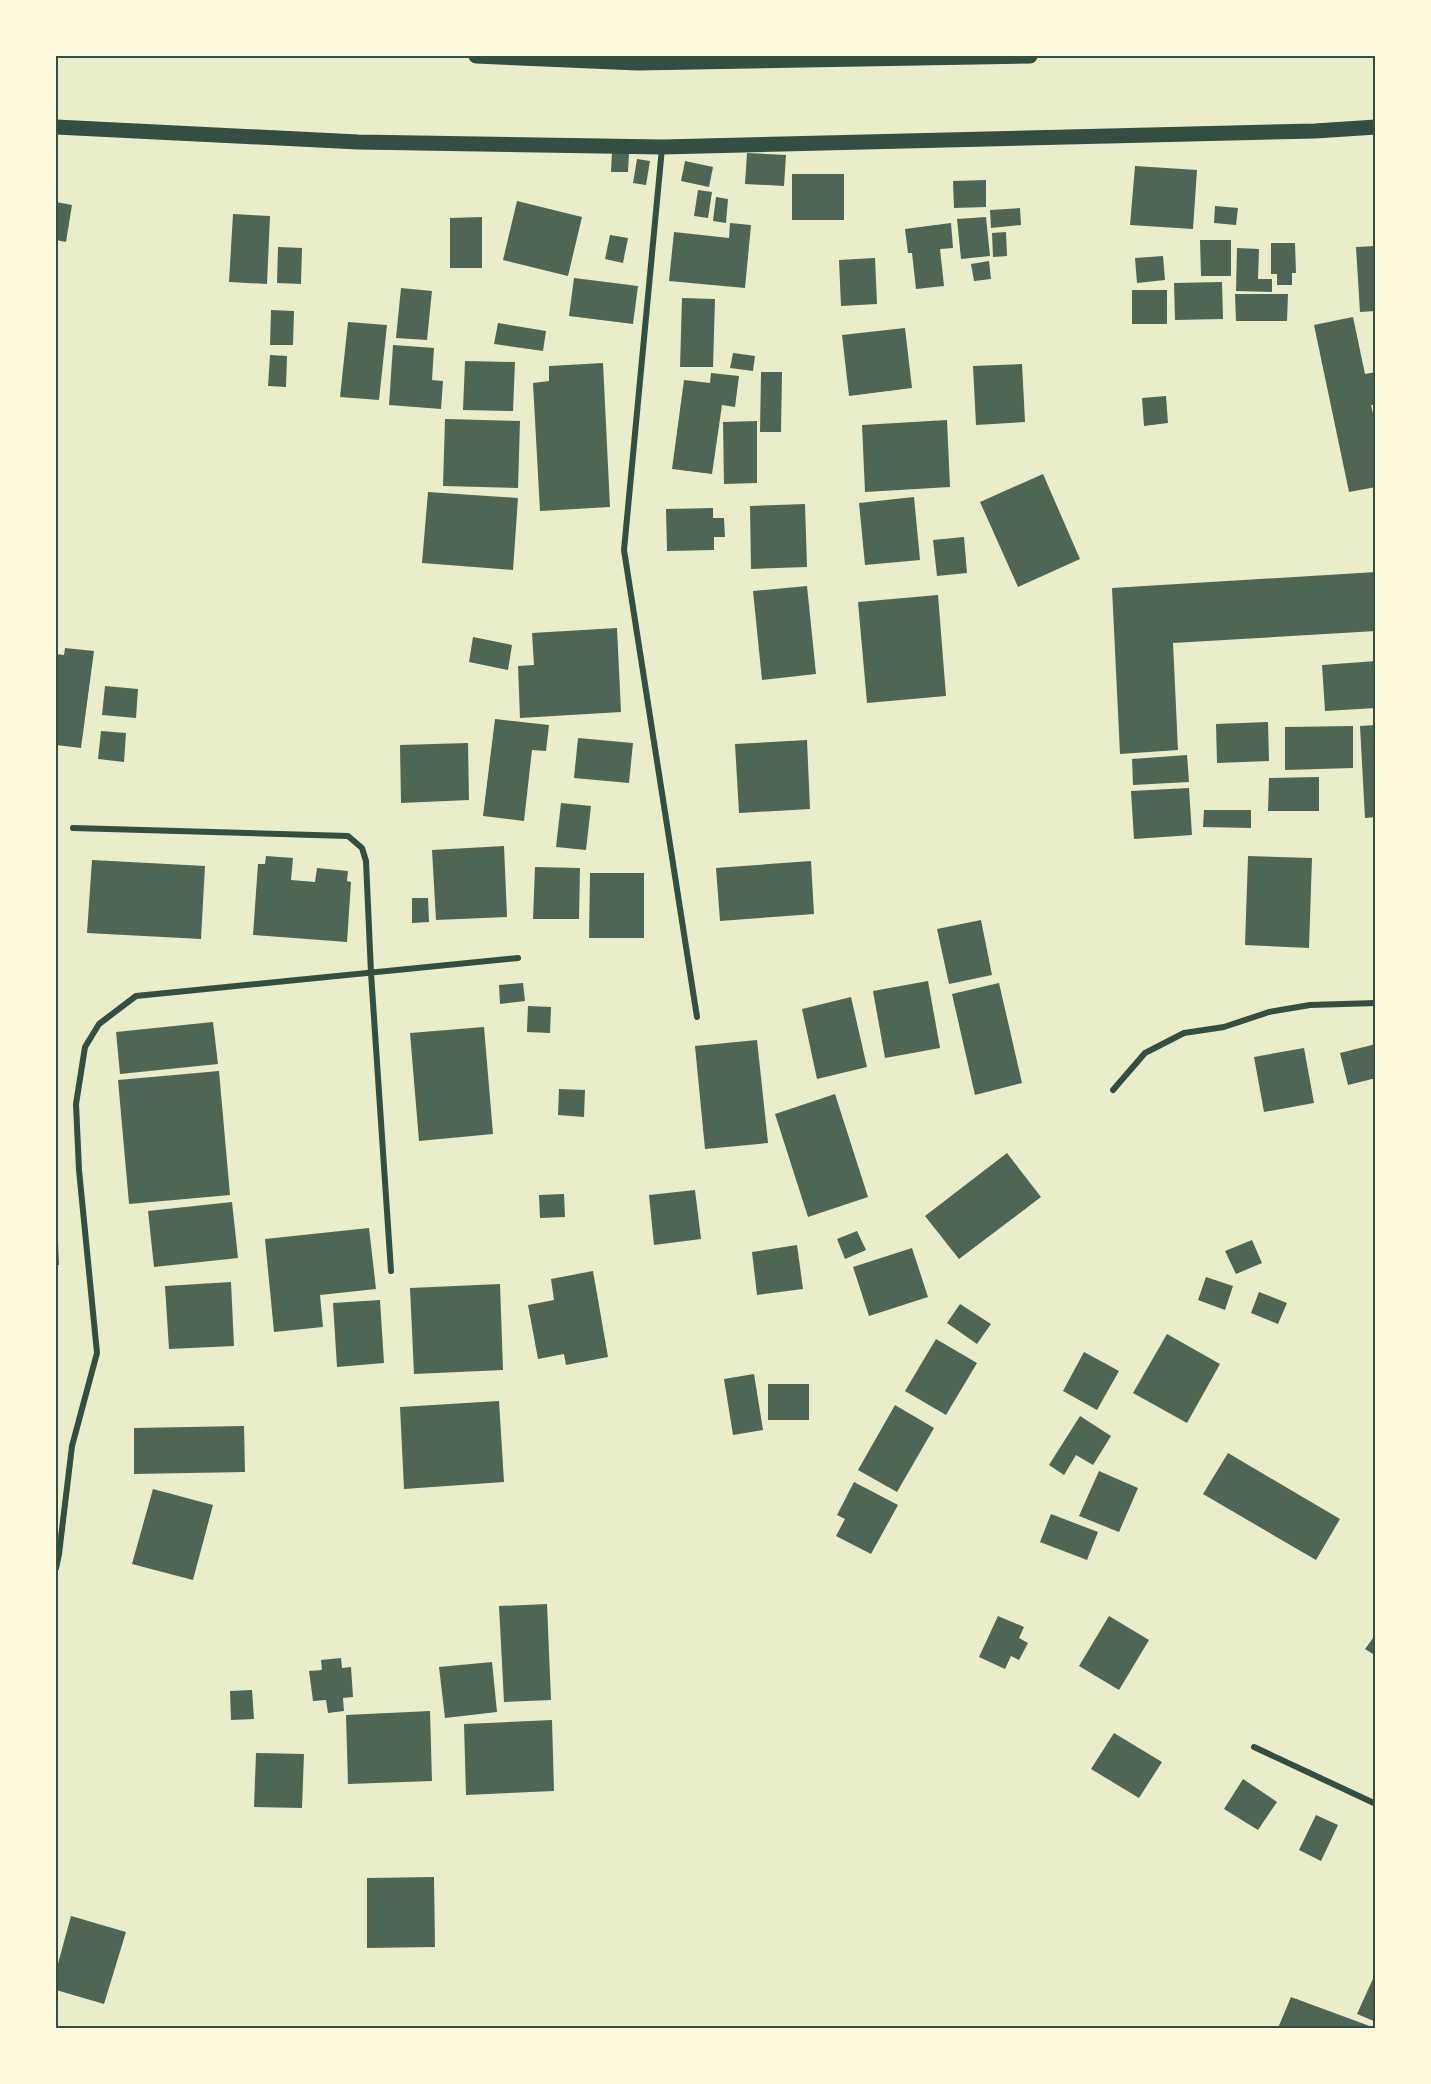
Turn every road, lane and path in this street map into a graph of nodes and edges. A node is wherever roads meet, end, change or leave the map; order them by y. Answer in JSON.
{"nodes":[{"id":1,"x":476,"y":56,"type":"edge"},
{"id":2,"x":1030,"y":56,"type":"edge"},
{"id":3,"x":639,"y":59,"type":"edge"},
{"id":4,"x":56,"y":127,"type":"edge"},
{"id":5,"x":1376,"y":127,"type":"edge"},
{"id":6,"x":662,"y":147,"type":"junction"},
{"id":7,"x":73,"y":828,"type":"dead end"},
{"id":8,"x":518,"y":958,"type":"dead end"},
{"id":9,"x":371,"y":973,"type":"junction"},
{"id":10,"x":1376,"y":1003,"type":"edge"},
{"id":11,"x":697,"y":1017,"type":"dead end"},
{"id":12,"x":1113,"y":1090,"type":"dead end"},
{"id":13,"x":391,"y":1271,"type":"dead end"},
{"id":14,"x":56,"y":1568,"type":"edge"},
{"id":15,"x":1254,"y":1748,"type":"dead end"},
{"id":16,"x":1376,"y":1804,"type":"edge"}],
"edges":[{"from":1,"to":3,"type":"main road"},
{"from":2,"to":3,"type":"main road"},
{"from":4,"to":6,"type":"main road"},
{"from":5,"to":6,"type":"main road"},
{"from":6,"to":11,"type":"street"},
{"from":7,"to":9,"type":"street"},
{"from":8,"to":9,"type":"street"},
{"from":9,"to":13,"type":"street"},
{"from":9,"to":14,"type":"street"},
{"from":10,"to":12,"type":"street"},
{"from":15,"to":16,"type":"street"}]}
